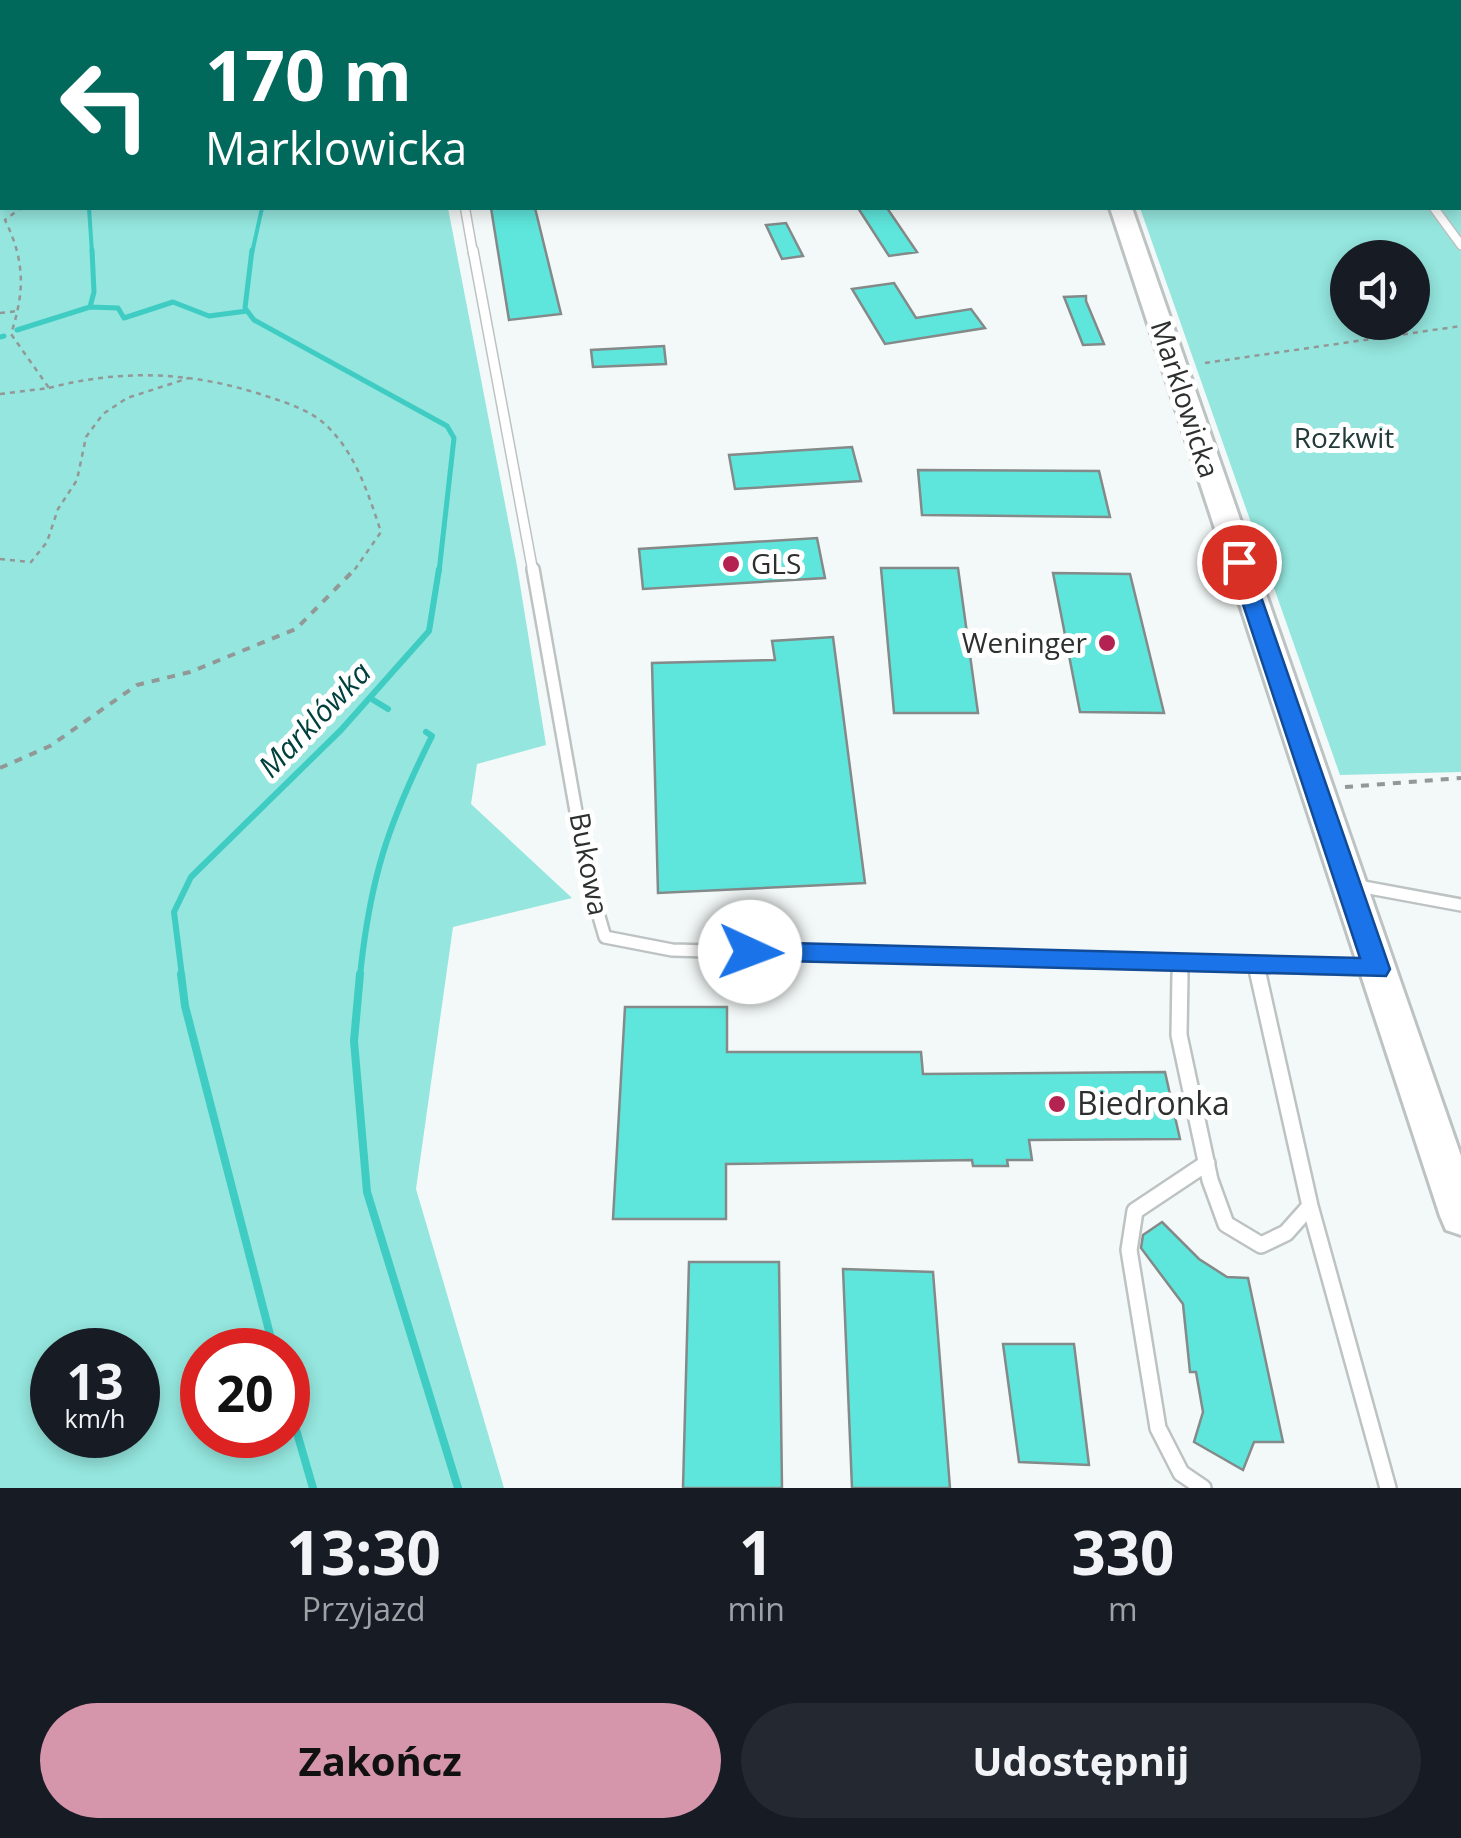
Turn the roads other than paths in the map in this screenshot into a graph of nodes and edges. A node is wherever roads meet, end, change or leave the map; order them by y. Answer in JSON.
{"nodes":[{"id":1,"x":464,"y":210,"type":"edge"},
{"id":2,"x":1121,"y":210,"type":"edge"},
{"id":3,"x":1435,"y":210,"type":"edge"},
{"id":4,"x":1461,"y":245,"type":"edge"},
{"id":5,"x":1349,"y":885,"type":"junction"},
{"id":6,"x":1461,"y":905,"type":"edge"},
{"id":7,"x":1180,"y":965,"type":"junction"},
{"id":8,"x":1256,"y":966,"type":"junction"},
{"id":9,"x":1377,"y":969,"type":"junction"},
{"id":10,"x":1206,"y":1163,"type":"junction"},
{"id":11,"x":1310,"y":1206,"type":"junction"},
{"id":12,"x":1461,"y":1216,"type":"edge"},
{"id":13,"x":1204,"y":1488,"type":"edge"},
{"id":14,"x":1388,"y":1488,"type":"edge"}],
"edges":[{"from":1,"to":7,"type":"lane","name":"Bukowa"},
{"from":2,"to":5,"type":"main road","name":"Marklowicka"},
{"from":3,"to":4,"type":"lane"},
{"from":5,"to":6,"type":"lane"},
{"from":5,"to":9,"type":"main road","name":"Marklowicka"},
{"from":7,"to":8,"type":"lane","name":"Bukowa"},
{"from":7,"to":10,"type":"lane"},
{"from":8,"to":9,"type":"lane","name":"Bukowa"},
{"from":8,"to":11,"type":"lane"},
{"from":9,"to":12,"type":"main road","name":"Marklowicka"},
{"from":10,"to":11,"type":"lane"},
{"from":10,"to":13,"type":"lane"},
{"from":11,"to":14,"type":"lane"}]}
